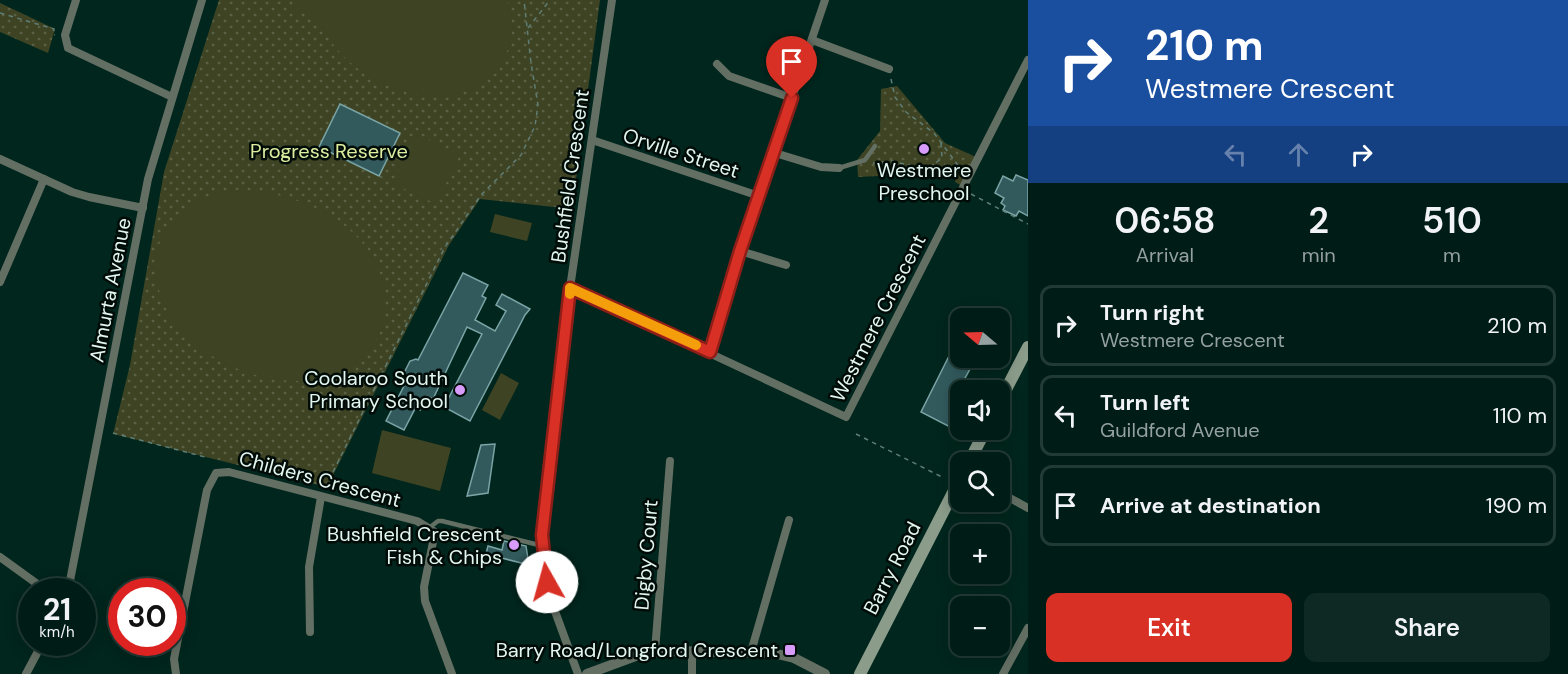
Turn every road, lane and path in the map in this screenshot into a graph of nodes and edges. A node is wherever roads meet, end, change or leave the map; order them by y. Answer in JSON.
{"nodes":[{"id":1,"x":76,"y":0,"type":"edge"},
{"id":2,"x":202,"y":0,"type":"edge"},
{"id":3,"x":524,"y":0,"type":"edge"},
{"id":4,"x":550,"y":0,"type":"edge"},
{"id":5,"x":612,"y":0,"type":"edge"},
{"id":6,"x":825,"y":0,"type":"edge"},
{"id":7,"x":0,"y":13,"type":"edge"},
{"id":8,"x":527,"y":29,"type":"junction"},
{"id":9,"x":55,"y":35,"type":"dead end"},
{"id":10,"x":812,"y":40,"type":"junction"},
{"id":11,"x":1028,"y":60,"type":"edge"},
{"id":12,"x":717,"y":64,"type":"dead end"},
{"id":13,"x":889,"y":69,"type":"joint"},
{"id":14,"x":172,"y":97,"type":"junction"},
{"id":15,"x":792,"y":98,"type":"junction"},
{"id":16,"x":592,"y":140,"type":"junction"},
{"id":17,"x":940,"y":141,"type":"junction"},
{"id":18,"x":875,"y":147,"type":"dead end"},
{"id":19,"x":775,"y":153,"type":"junction"},
{"id":20,"x":0,"y":159,"type":"edge"},
{"id":21,"x":866,"y":164,"type":"dead end"},
{"id":22,"x":840,"y":168,"type":"joint"},
{"id":23,"x":928,"y":168,"type":"junction"},
{"id":24,"x":960,"y":168,"type":"junction"},
{"id":25,"x":971,"y":172,"type":"junction"},
{"id":26,"x":44,"y":179,"type":"junction"},
{"id":27,"x":962,"y":190,"type":"junction"},
{"id":28,"x":759,"y":196,"type":"junction"},
{"id":29,"x":143,"y":208,"type":"junction"},
{"id":30,"x":1028,"y":224,"type":"edge"},
{"id":31,"x":740,"y":251,"type":"junction"},
{"id":32,"x":786,"y":265,"type":"dead end"},
{"id":33,"x":0,"y":282,"type":"edge"},
{"id":34,"x":570,"y":288,"type":"junction"},
{"id":35,"x":1028,"y":347,"type":"edge"},
{"id":36,"x":710,"y":352,"type":"junction"},
{"id":37,"x":1010,"y":382,"type":"edge"},
{"id":38,"x":112,"y":433,"type":"dead end"},
{"id":39,"x":856,"y":434,"type":"dead end"},
{"id":40,"x":205,"y":457,"type":"dead end"},
{"id":41,"x":670,"y":461,"type":"dead end"},
{"id":42,"x":944,"y":478,"type":"dead end"},
{"id":43,"x":321,"y":497,"type":"junction"},
{"id":44,"x":950,"y":498,"type":"edge"},
{"id":45,"x":1010,"y":498,"type":"edge"},
{"id":46,"x":1028,"y":508,"type":"edge"},
{"id":47,"x":789,"y":520,"type":"dead end"},
{"id":48,"x":429,"y":528,"type":"junction"},
{"id":49,"x":543,"y":546,"type":"junction"},
{"id":50,"x":0,"y":557,"type":"edge"},
{"id":51,"x":29,"y":578,"type":"edge"},
{"id":52,"x":71,"y":578,"type":"edge"},
{"id":53,"x":1028,"y":628,"type":"edge"},
{"id":54,"x":310,"y":632,"type":"dead end"},
{"id":55,"x":655,"y":651,"type":"junction"},
{"id":56,"x":692,"y":651,"type":"junction"},
{"id":57,"x":751,"y":652,"type":"junction"},
{"id":58,"x":36,"y":656,"type":"edge"},
{"id":59,"x":26,"y":674,"type":"edge"},
{"id":60,"x":176,"y":674,"type":"edge"},
{"id":61,"x":452,"y":674,"type":"edge"},
{"id":62,"x":578,"y":674,"type":"edge"},
{"id":63,"x":587,"y":674,"type":"edge"},
{"id":64,"x":692,"y":674,"type":"edge"},
{"id":65,"x":825,"y":674,"type":"edge"},
{"id":66,"x":860,"y":674,"type":"edge"},
{"id":67,"x":1004,"y":674,"type":"edge"}],
"edges":[{"from":1,"to":14,"type":"street"},
{"from":2,"to":14,"type":"street","name":"Almurta Avenue"},
{"from":3,"to":8,"type":"path"},
{"from":4,"to":8,"type":"path"},
{"from":5,"to":16,"type":"street","name":"Bushfield Crescent"},
{"from":6,"to":10,"type":"street"},
{"from":7,"to":9,"type":"path"},
{"from":8,"to":43,"type":"path"},
{"from":10,"to":13,"type":"street"},
{"from":10,"to":15,"type":"street"},
{"from":11,"to":25,"type":"street","name":"Westmere Crescent"},
{"from":12,"to":15,"type":"street"},
{"from":13,"to":17,"type":"path"},
{"from":14,"to":29,"type":"street","name":"Almurta Avenue"},
{"from":15,"to":19,"type":"street"},
{"from":16,"to":28,"type":"street","name":"Orville Street"},
{"from":16,"to":34,"type":"street","name":"Bushfield Crescent"},
{"from":17,"to":23,"type":"path"},
{"from":17,"to":24,"type":"path"},
{"from":18,"to":22,"type":"lane"},
{"from":19,"to":22,"type":"street"},
{"from":19,"to":28,"type":"street"},
{"from":20,"to":26,"type":"street"},
{"from":21,"to":23,"type":"path"},
{"from":23,"to":24,"type":"path"},
{"from":24,"to":25,"type":"path"},
{"from":25,"to":27,"type":"street","name":"Westmere Crescent"},
{"from":26,"to":29,"type":"street"},
{"from":26,"to":33,"type":"street"},
{"from":27,"to":30,"type":"path"},
{"from":27,"to":36,"type":"street","name":"Westmere Crescent"},
{"from":28,"to":31,"type":"street"},
{"from":29,"to":52,"type":"street","name":"Almurta Avenue"},
{"from":31,"to":32,"type":"street"},
{"from":31,"to":36,"type":"street"},
{"from":34,"to":36,"type":"street","name":"Westmere Crescent"},
{"from":34,"to":49,"type":"street","name":"Bushfield Crescent"},
{"from":35,"to":37,"type":"main road"},
{"from":38,"to":40,"type":"path"},
{"from":39,"to":42,"type":"path"},
{"from":41,"to":55,"type":"street","name":"Digby Court"},
{"from":43,"to":48,"type":"street","name":"Childers Crescent"},
{"from":43,"to":54,"type":"street"},
{"from":43,"to":60,"type":"street","name":"Childers Crescent"},
{"from":44,"to":66,"type":"main road","name":"Barry Road"},
{"from":45,"to":46,"type":"street"},
{"from":47,"to":57,"type":"street"},
{"from":48,"to":49,"type":"lane"},
{"from":48,"to":61,"type":"street"},
{"from":49,"to":62,"type":"street","name":"Bushfield Crescent"},
{"from":50,"to":51,"type":"street"},
{"from":53,"to":67,"type":"street"},
{"from":55,"to":56,"type":"street"},
{"from":55,"to":63,"type":"street"},
{"from":56,"to":57,"type":"street"},
{"from":56,"to":64,"type":"street"},
{"from":57,"to":65,"type":"street"},
{"from":58,"to":59,"type":"street"}]}
